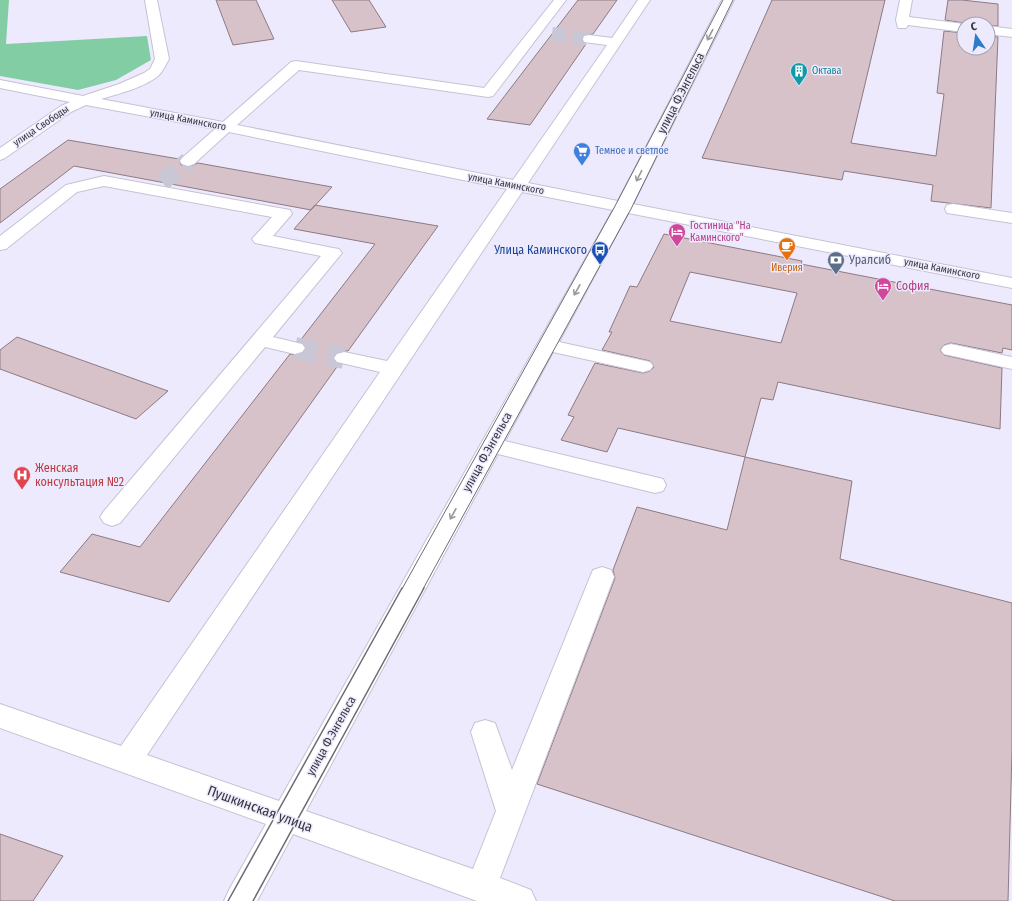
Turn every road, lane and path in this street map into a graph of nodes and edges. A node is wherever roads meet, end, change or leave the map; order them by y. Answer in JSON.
{"nodes":[{"id":1,"x":151,"y":0,"type":"edge"},
{"id":2,"x":560,"y":0,"type":"edge"},
{"id":3,"x":644,"y":0,"type":"edge"},
{"id":4,"x":728,"y":0,"type":"edge"},
{"id":5,"x":906,"y":0,"type":"edge"},
{"id":6,"x":956,"y":27,"type":"edge"},
{"id":7,"x":996,"y":31,"type":"edge"},
{"id":8,"x":535,"y":32,"type":"junction"},
{"id":9,"x":1012,"y":33,"type":"edge"},
{"id":10,"x":552,"y":34,"type":"tunnel mouth"},
{"id":11,"x":589,"y":39,"type":"tunnel mouth"},
{"id":12,"x":614,"y":42,"type":"junction"},
{"id":13,"x":0,"y":84,"type":"edge"},
{"id":14,"x":84,"y":100,"type":"junction"},
{"id":15,"x":226,"y":127,"type":"junction"},
{"id":16,"x":0,"y":155,"type":"edge"},
{"id":17,"x":188,"y":161,"type":"tunnel mouth"},
{"id":18,"x":516,"y":186,"type":"junction"},
{"id":19,"x":623,"y":207,"type":"junction"},
{"id":20,"x":953,"y":209,"type":"dead end"},
{"id":21,"x":1012,"y":218,"type":"edge"},
{"id":22,"x":0,"y":245,"type":"edge"},
{"id":23,"x":1012,"y":283,"type":"edge"},
{"id":24,"x":260,"y":340,"type":"junction"},
{"id":25,"x":546,"y":345,"type":"junction"},
{"id":26,"x":295,"y":348,"type":"tunnel mouth"},
{"id":27,"x":951,"y":350,"type":"dead end"},
{"id":28,"x":344,"y":358,"type":"tunnel mouth"},
{"id":29,"x":1012,"y":363,"type":"edge"},
{"id":30,"x":643,"y":366,"type":"dead end"},
{"id":31,"x":393,"y":369,"type":"junction"},
{"id":32,"x":492,"y":445,"type":"junction"},
{"id":33,"x":655,"y":485,"type":"dead end"},
{"id":34,"x":112,"y":517,"type":"dead end"},
{"id":35,"x":602,"y":577,"type":"dead end"},
{"id":36,"x":0,"y":716,"type":"edge"},
{"id":37,"x":485,"y":732,"type":"dead end"},
{"id":38,"x":127,"y":761,"type":"junction"},
{"id":39,"x":511,"y":812,"type":"junction"},
{"id":40,"x":286,"y":818,"type":"junction"},
{"id":41,"x":481,"y":887,"type":"junction"},
{"id":42,"x":240,"y":901,"type":"edge"},
{"id":43,"x":520,"y":901,"type":"edge"}],
"edges":[{"from":1,"to":14,"type":"street","name":"улица Свободы"},
{"from":2,"to":8,"type":"street"},
{"from":3,"to":12,"type":"street"},
{"from":4,"to":19,"type":"street","name":"улица Ф.Энгельса","one_way":true},
{"from":5,"to":6,"type":"street"},
{"from":7,"to":9,"type":"street"},
{"from":8,"to":10,"type":"street"},
{"from":8,"to":15,"type":"street"},
{"from":11,"to":12,"type":"street"},
{"from":12,"to":18,"type":"street"},
{"from":13,"to":14,"type":"street","name":"улица Каминского"},
{"from":14,"to":15,"type":"street","name":"улица Каминского"},
{"from":14,"to":16,"type":"street","name":"улица Свободы"},
{"from":15,"to":17,"type":"street"},
{"from":15,"to":18,"type":"street","name":"улица Каминского"},
{"from":18,"to":19,"type":"street","name":"улица Каминского"},
{"from":18,"to":31,"type":"street"},
{"from":19,"to":23,"type":"street","name":"улица Каминского"},
{"from":19,"to":25,"type":"street","name":"улица Ф.Энгельса","one_way":true},
{"from":20,"to":21,"type":"street"},
{"from":22,"to":24,"type":"street"},
{"from":24,"to":26,"type":"street"},
{"from":24,"to":34,"type":"street"},
{"from":25,"to":30,"type":"street"},
{"from":25,"to":32,"type":"street","name":"улица Ф.Энгельса"},
{"from":27,"to":29,"type":"street"},
{"from":28,"to":31,"type":"street"},
{"from":31,"to":38,"type":"street"},
{"from":32,"to":33,"type":"street"},
{"from":32,"to":40,"type":"street","name":"улица Ф.Энгельса","one_way":true},
{"from":35,"to":39,"type":"street"},
{"from":36,"to":38,"type":"street","name":"Пушкинская улица"},
{"from":37,"to":39,"type":"street"},
{"from":38,"to":40,"type":"street","name":"Пушкинская улица"},
{"from":39,"to":41,"type":"street"},
{"from":40,"to":41,"type":"street","name":"Пушкинская улица"},
{"from":40,"to":42,"type":"street","name":"улица Ф.Энгельса"},
{"from":41,"to":43,"type":"street","name":"Пушкинская улица"}]}
